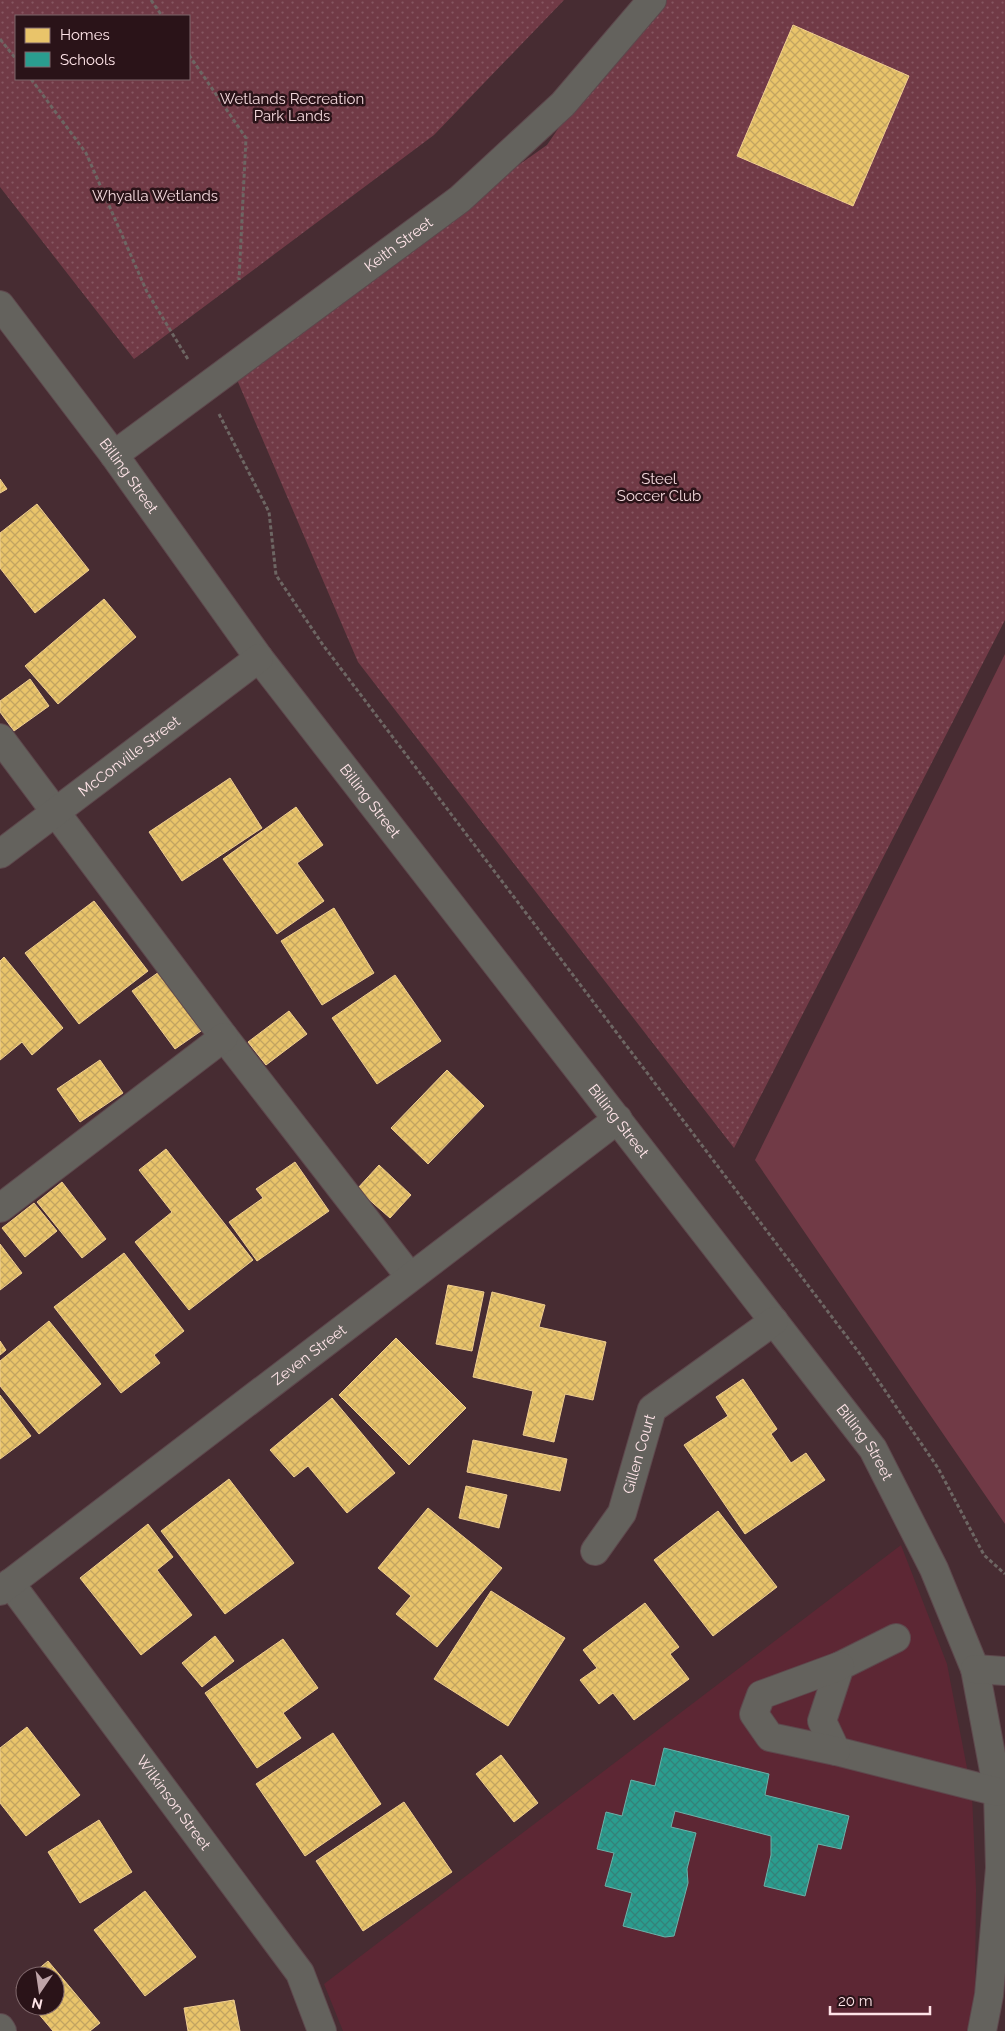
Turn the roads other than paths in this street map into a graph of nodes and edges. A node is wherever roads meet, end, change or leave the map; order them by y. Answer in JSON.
{"nodes":[{"id":1,"x":652,"y":0,"type":"edge"},
{"id":2,"x":0,"y":305,"type":"edge"},
{"id":3,"x":114,"y":455,"type":"junction"},
{"id":4,"x":259,"y":658,"type":"junction"},
{"id":5,"x":0,"y":738,"type":"edge"},
{"id":6,"x":56,"y":811,"type":"junction"},
{"id":7,"x":0,"y":854,"type":"edge"},
{"id":8,"x":224,"y":1037,"type":"junction"},
{"id":9,"x":618,"y":1119,"type":"junction"},
{"id":10,"x":0,"y":1208,"type":"edge"},
{"id":11,"x":410,"y":1278,"type":"junction"},
{"id":12,"x":774,"y":1320,"type":"junction"},
{"id":13,"x":595,"y":1551,"type":"dead end"},
{"id":14,"x":5,"y":1587,"type":"edge"},
{"id":15,"x":896,"y":1638,"type":"dead end"},
{"id":16,"x":840,"y":1666,"type":"junction"},
{"id":17,"x":974,"y":1669,"type":"junction"},
{"id":18,"x":1005,"y":1671,"type":"edge"},
{"id":19,"x":836,"y":1751,"type":"junction"},
{"id":20,"x":998,"y":1792,"type":"junction"},
{"id":21,"x":322,"y":2031,"type":"edge"},
{"id":22,"x":982,"y":2031,"type":"edge"}],
"edges":[{"from":1,"to":3,"type":"street","name":"Keith Street"},
{"from":2,"to":3,"type":"street","name":"Billing Street"},
{"from":3,"to":4,"type":"street","name":"Billing Street"},
{"from":4,"to":6,"type":"street","name":"McConville Street"},
{"from":4,"to":9,"type":"street","name":"Billing Street"},
{"from":5,"to":6,"type":"street"},
{"from":6,"to":7,"type":"street","name":"McConville Street"},
{"from":6,"to":8,"type":"street"},
{"from":8,"to":10,"type":"street"},
{"from":8,"to":11,"type":"street"},
{"from":9,"to":11,"type":"street","name":"Zeven Street"},
{"from":9,"to":12,"type":"street","name":"Billing Street"},
{"from":11,"to":14,"type":"street","name":"Zeven Street"},
{"from":12,"to":13,"type":"street","name":"Gillen Court"},
{"from":12,"to":17,"type":"street","name":"Billing Street"},
{"from":14,"to":21,"type":"street","name":"Wilkinson Street"},
{"from":15,"to":16,"type":"street"},
{"from":16,"to":19,"type":"street"},
{"from":16,"to":19,"type":"street"},
{"from":17,"to":18,"type":"street"},
{"from":17,"to":20,"type":"street","name":"Billing Street"},
{"from":19,"to":20,"type":"street"},
{"from":20,"to":22,"type":"street","name":"Billing Street"}]}
